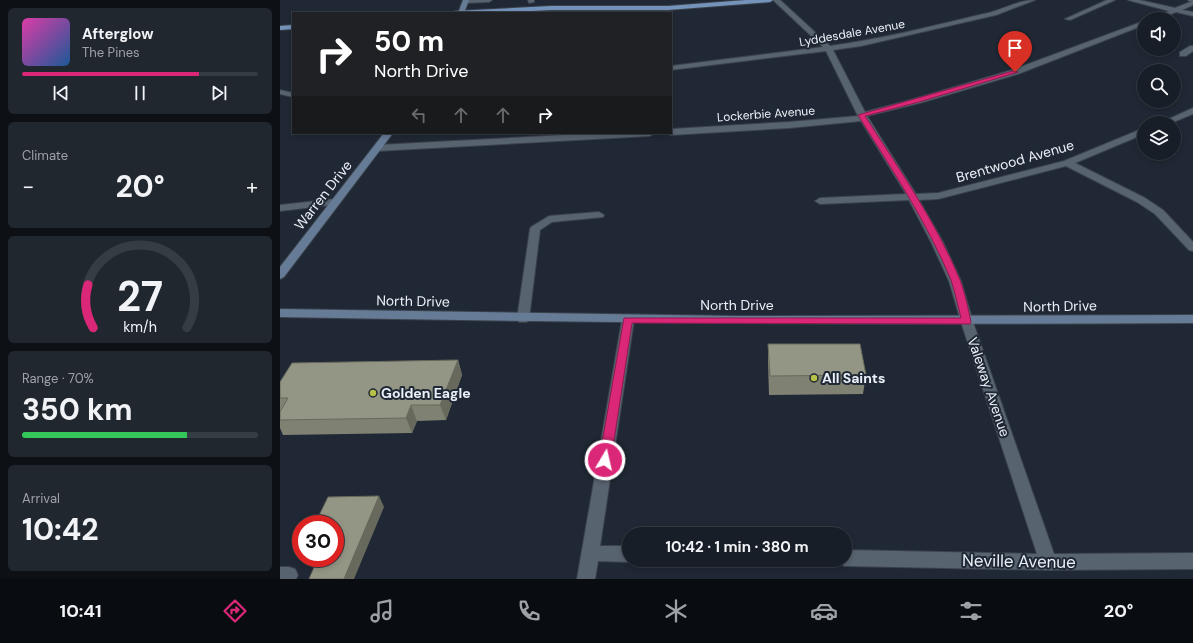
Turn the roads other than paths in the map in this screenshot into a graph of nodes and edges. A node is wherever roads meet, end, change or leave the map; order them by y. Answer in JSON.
{"nodes":[{"id":1,"x":489,"y":0,"type":"edge"},
{"id":2,"x":770,"y":0,"type":"edge"},
{"id":3,"x":776,"y":0,"type":"edge"},
{"id":4,"x":1032,"y":0,"type":"edge"},
{"id":5,"x":1112,"y":0,"type":"edge"},
{"id":6,"x":1132,"y":0,"type":"edge"},
{"id":7,"x":466,"y":1,"type":"edge"},
{"id":8,"x":1192,"y":1,"type":"edge"},
{"id":9,"x":1174,"y":10,"type":"junction"},
{"id":10,"x":461,"y":12,"type":"edge"},
{"id":11,"x":479,"y":12,"type":"edge"},
{"id":12,"x":1170,"y":12,"type":"edge"},
{"id":13,"x":1193,"y":14,"type":"edge"},
{"id":14,"x":1068,"y":19,"type":"dead end"},
{"id":15,"x":1137,"y":26,"type":"edge"},
{"id":16,"x":292,"y":27,"type":"edge"},
{"id":17,"x":280,"y":28,"type":"edge"},
{"id":18,"x":1193,"y":48,"type":"edge"},
{"id":19,"x":829,"y":49,"type":"junction"},
{"id":20,"x":1183,"y":54,"type":"dead end"},
{"id":21,"x":672,"y":68,"type":"edge"},
{"id":22,"x":280,"y":92,"type":"edge"},
{"id":23,"x":292,"y":95,"type":"edge"},
{"id":24,"x":1193,"y":111,"type":"edge"},
{"id":25,"x":1181,"y":116,"type":"edge"},
{"id":26,"x":863,"y":117,"type":"junction"},
{"id":27,"x":672,"y":132,"type":"edge"},
{"id":28,"x":388,"y":134,"type":"edge"},
{"id":29,"x":632,"y":134,"type":"edge"},
{"id":30,"x":1137,"y":134,"type":"edge"},
{"id":31,"x":378,"y":148,"type":"junction"},
{"id":32,"x":1067,"y":163,"type":"junction"},
{"id":33,"x":913,"y":198,"type":"junction"},
{"id":34,"x":820,"y":201,"type":"dead end"},
{"id":35,"x":334,"y":202,"type":"junction"},
{"id":36,"x":280,"y":208,"type":"edge"},
{"id":37,"x":599,"y":215,"type":"dead end"},
{"id":38,"x":1193,"y":248,"type":"edge"},
{"id":39,"x":280,"y":276,"type":"edge"},
{"id":40,"x":280,"y":313,"type":"edge"},
{"id":41,"x":523,"y":319,"type":"junction"},
{"id":42,"x":1193,"y":319,"type":"edge"},
{"id":43,"x":628,"y":320,"type":"junction"},
{"id":44,"x":967,"y":322,"type":"junction"},
{"id":45,"x":590,"y":553,"type":"junction"},
{"id":46,"x":622,"y":554,"type":"edge"},
{"id":47,"x":852,"y":558,"type":"edge"},
{"id":48,"x":1193,"y":561,"type":"edge"},
{"id":49,"x":1048,"y":562,"type":"junction"},
{"id":50,"x":586,"y":579,"type":"edge"}],
"edges":[{"from":1,"to":7,"type":"street"},
{"from":2,"to":11,"type":"main road"},
{"from":3,"to":19,"type":"street","name":"Valeway Avenue"},
{"from":4,"to":19,"type":"street","name":"Lyddesdale Avenue"},
{"from":5,"to":14,"type":"street"},
{"from":6,"to":9,"type":"street"},
{"from":7,"to":10,"type":"street"},
{"from":8,"to":9,"type":"street"},
{"from":9,"to":12,"type":"street"},
{"from":9,"to":13,"type":"street"},
{"from":15,"to":26,"type":"street","name":"Lockerbie Avenue"},
{"from":16,"to":17,"type":"main road"},
{"from":18,"to":20,"type":"street"},
{"from":19,"to":21,"type":"street","name":"Lyddesdale Avenue"},
{"from":19,"to":26,"type":"street","name":"Valeway Avenue"},
{"from":22,"to":23,"type":"street"},
{"from":24,"to":25,"type":"street"},
{"from":26,"to":27,"type":"street","name":"Lockerbie Avenue"},
{"from":26,"to":33,"type":"street","name":"Valeway Avenue"},
{"from":28,"to":31,"type":"street","name":"Warren Drive"},
{"from":29,"to":31,"type":"street"},
{"from":30,"to":32,"type":"street","name":"Brentwood Avenue"},
{"from":31,"to":35,"type":"street","name":"Warren Drive"},
{"from":32,"to":33,"type":"street","name":"Brentwood Avenue"},
{"from":32,"to":38,"type":"street"},
{"from":33,"to":34,"type":"street","name":"Brentwood Avenue"},
{"from":33,"to":44,"type":"street","name":"Valeway Avenue"},
{"from":35,"to":36,"type":"street"},
{"from":35,"to":39,"type":"street","name":"Warren Drive"},
{"from":37,"to":41,"type":"street"},
{"from":40,"to":41,"type":"street","name":"North Drive"},
{"from":41,"to":43,"type":"street","name":"North Drive"},
{"from":42,"to":44,"type":"street","name":"North Drive"},
{"from":43,"to":44,"type":"street","name":"North Drive"},
{"from":43,"to":45,"type":"street"},
{"from":44,"to":49,"type":"street","name":"Valeway Avenue"},
{"from":45,"to":46,"type":"street"},
{"from":45,"to":50,"type":"street"},
{"from":47,"to":49,"type":"street","name":"Neville Avenue"},
{"from":48,"to":49,"type":"street","name":"Neville Avenue"}]}
